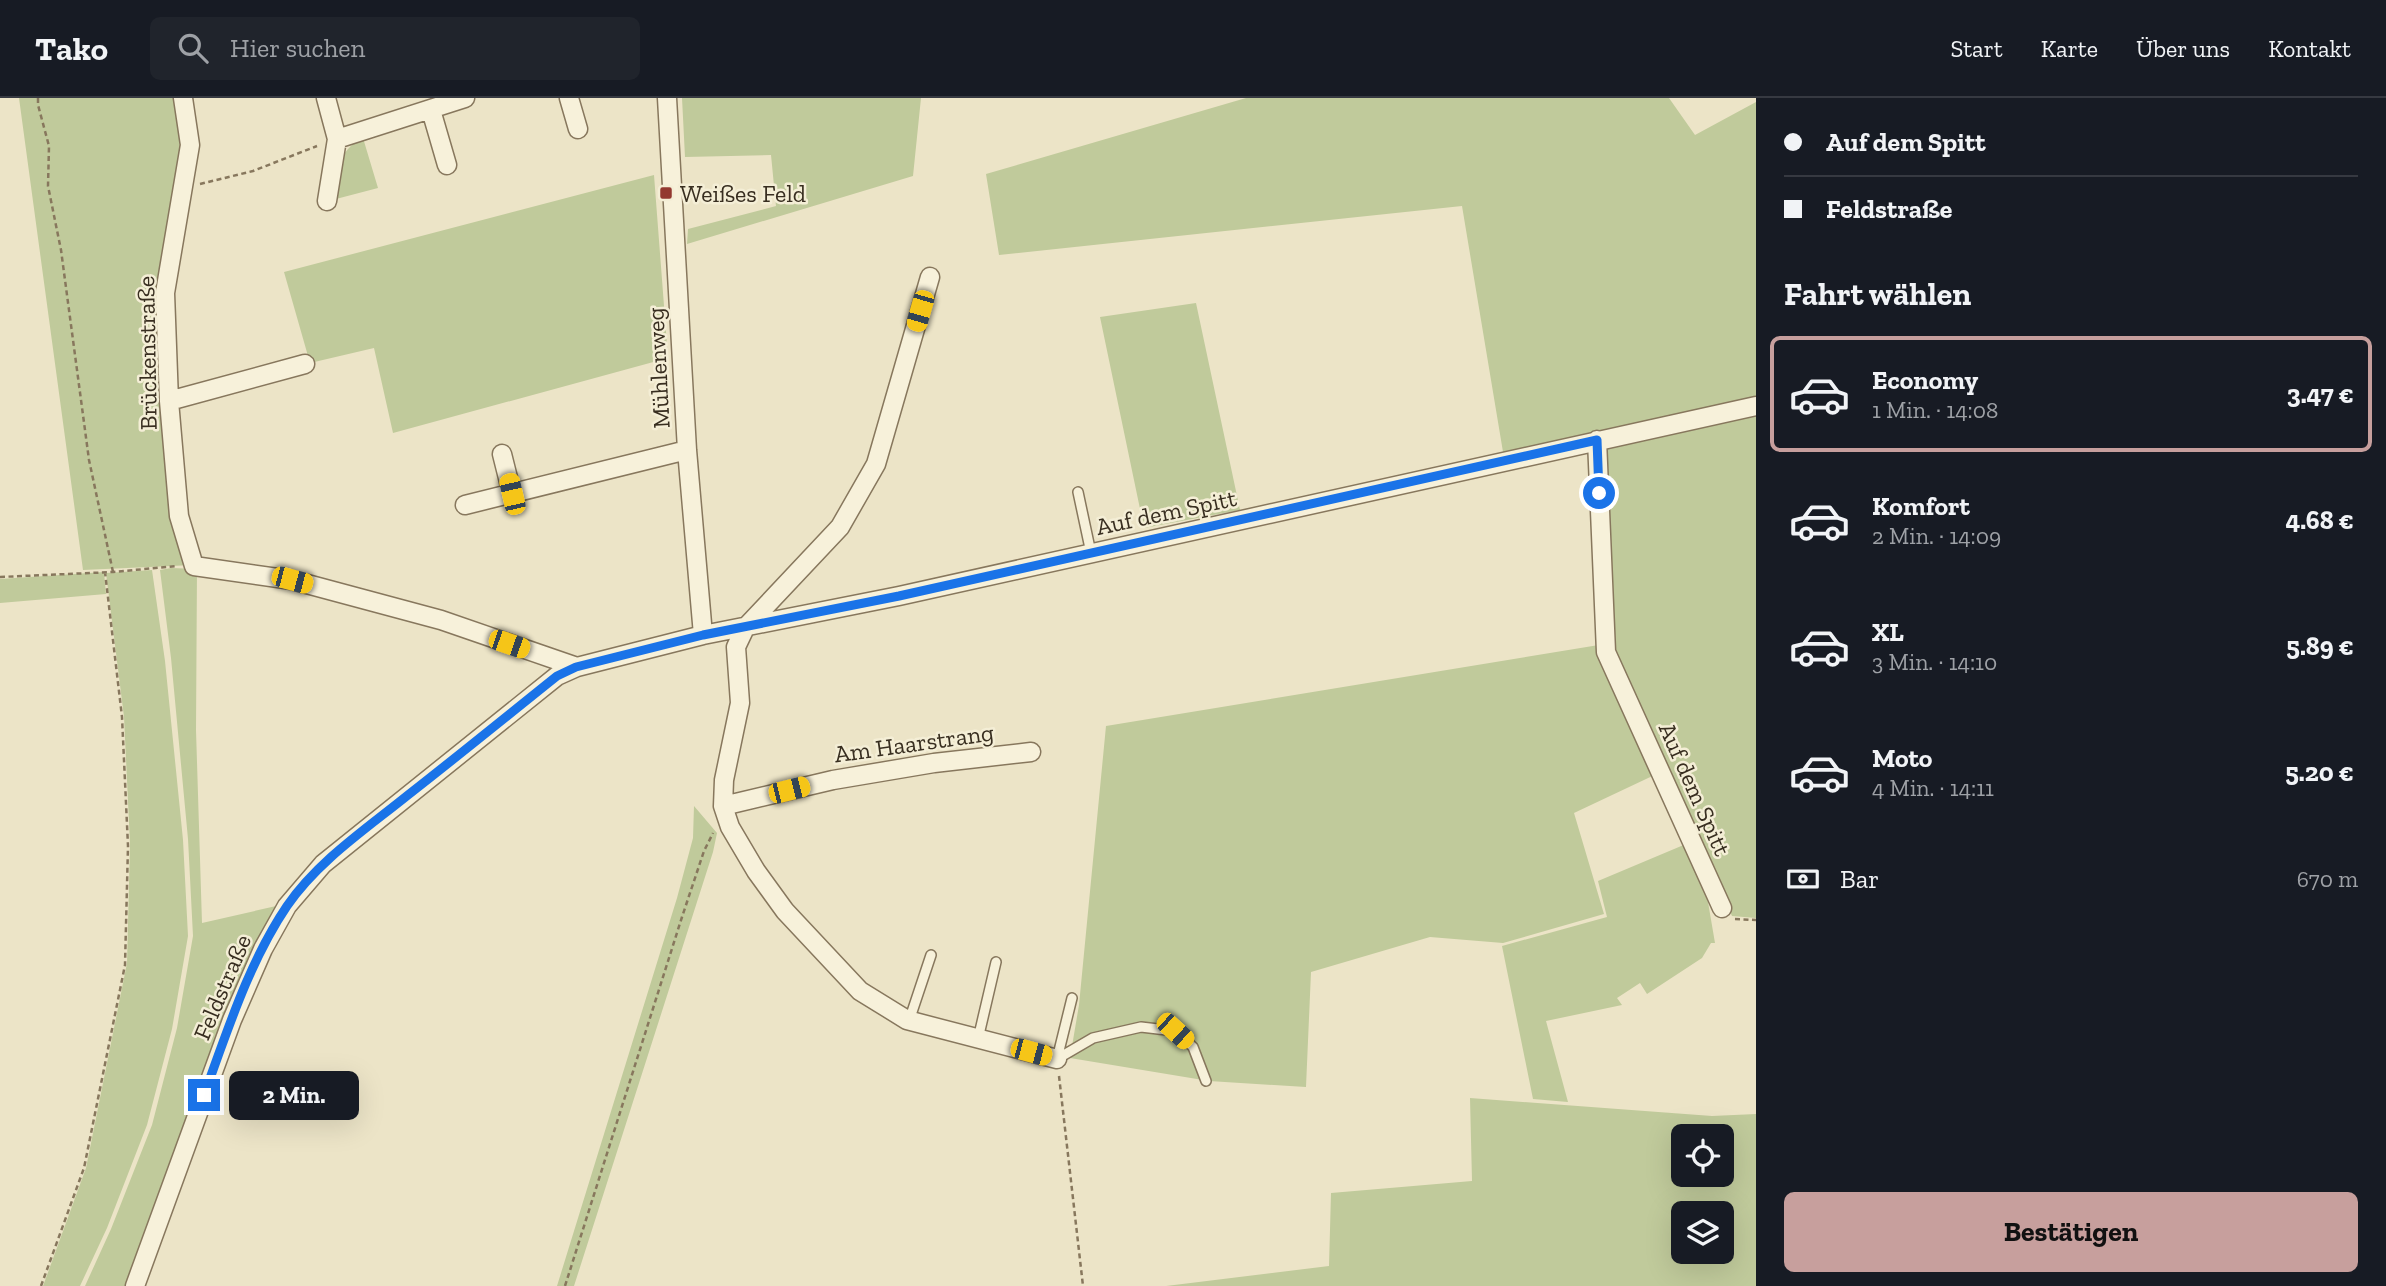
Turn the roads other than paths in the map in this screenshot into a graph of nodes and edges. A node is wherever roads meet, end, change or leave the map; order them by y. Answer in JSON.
{"nodes":[{"id":1,"x":183,"y":98,"type":"edge"},
{"id":2,"x":326,"y":98,"type":"edge"},
{"id":3,"x":465,"y":98,"type":"edge"},
{"id":4,"x":569,"y":98,"type":"edge"},
{"id":5,"x":667,"y":98,"type":"edge"},
{"id":6,"x":431,"y":110,"type":"junction"},
{"id":7,"x":578,"y":129,"type":"dead end"},
{"id":8,"x":337,"y":139,"type":"junction"},
{"id":9,"x":447,"y":165,"type":"dead end"},
{"id":10,"x":327,"y":201,"type":"dead end"},
{"id":11,"x":930,"y":277,"type":"dead end"},
{"id":12,"x":304,"y":364,"type":"dead end"},
{"id":13,"x":169,"y":401,"type":"junction"},
{"id":14,"x":1756,"y":405,"type":"edge"},
{"id":15,"x":1597,"y":440,"type":"junction"},
{"id":16,"x":687,"y":450,"type":"junction"},
{"id":17,"x":502,"y":454,"type":"dead end"},
{"id":18,"x":1078,"y":492,"type":"dead end"},
{"id":19,"x":512,"y":494,"type":"junction"},
{"id":20,"x":465,"y":505,"type":"dead end"},
{"id":21,"x":1091,"y":553,"type":"junction"},
{"id":22,"x":745,"y":628,"type":"junction"},
{"id":23,"x":703,"y":635,"type":"junction"},
{"id":24,"x":576,"y":667,"type":"junction"},
{"id":25,"x":1031,"y":752,"type":"dead end"},
{"id":26,"x":723,"y":809,"type":"junction"},
{"id":27,"x":1722,"y":908,"type":"dead end"},
{"id":28,"x":931,"y":956,"type":"dead end"},
{"id":29,"x":996,"y":962,"type":"dead end"},
{"id":30,"x":1072,"y":998,"type":"dead end"},
{"id":31,"x":909,"y":1021,"type":"junction"},
{"id":32,"x":978,"y":1039,"type":"junction"},
{"id":33,"x":1057,"y":1059,"type":"junction"},
{"id":34,"x":1206,"y":1081,"type":"dead end"},
{"id":35,"x":135,"y":1286,"type":"edge"}],
"edges":[{"from":1,"to":13,"type":"street","name":"Brückenstraße"},
{"from":2,"to":8,"type":"street"},
{"from":3,"to":6,"type":"street"},
{"from":4,"to":7,"type":"street"},
{"from":5,"to":16,"type":"street","name":"Mühlenweg"},
{"from":6,"to":8,"type":"street"},
{"from":6,"to":9,"type":"street"},
{"from":8,"to":10,"type":"street"},
{"from":11,"to":22,"type":"street"},
{"from":12,"to":13,"type":"street"},
{"from":13,"to":24,"type":"street","name":"Brückenstraße"},
{"from":14,"to":15,"type":"street","name":"Auf dem Spitt"},
{"from":15,"to":21,"type":"street","name":"Auf dem Spitt"},
{"from":15,"to":27,"type":"street","name":"Auf dem Spitt"},
{"from":16,"to":19,"type":"street"},
{"from":16,"to":23,"type":"street","name":"Mühlenweg"},
{"from":17,"to":19,"type":"street"},
{"from":18,"to":21,"type":"lane"},
{"from":19,"to":20,"type":"street"},
{"from":21,"to":22,"type":"street","name":"Auf dem Spitt"},
{"from":22,"to":23,"type":"street","name":"Auf dem Spitt"},
{"from":22,"to":26,"type":"street"},
{"from":23,"to":24,"type":"street","name":"Auf dem Spitt"},
{"from":24,"to":35,"type":"street","name":"Feldstraße"},
{"from":25,"to":26,"type":"street","name":"Am Haarstrang"},
{"from":26,"to":31,"type":"street"},
{"from":28,"to":31,"type":"lane"},
{"from":29,"to":32,"type":"lane"},
{"from":30,"to":33,"type":"lane"},
{"from":31,"to":32,"type":"street"},
{"from":32,"to":33,"type":"street"},
{"from":33,"to":34,"type":"lane"}]}
